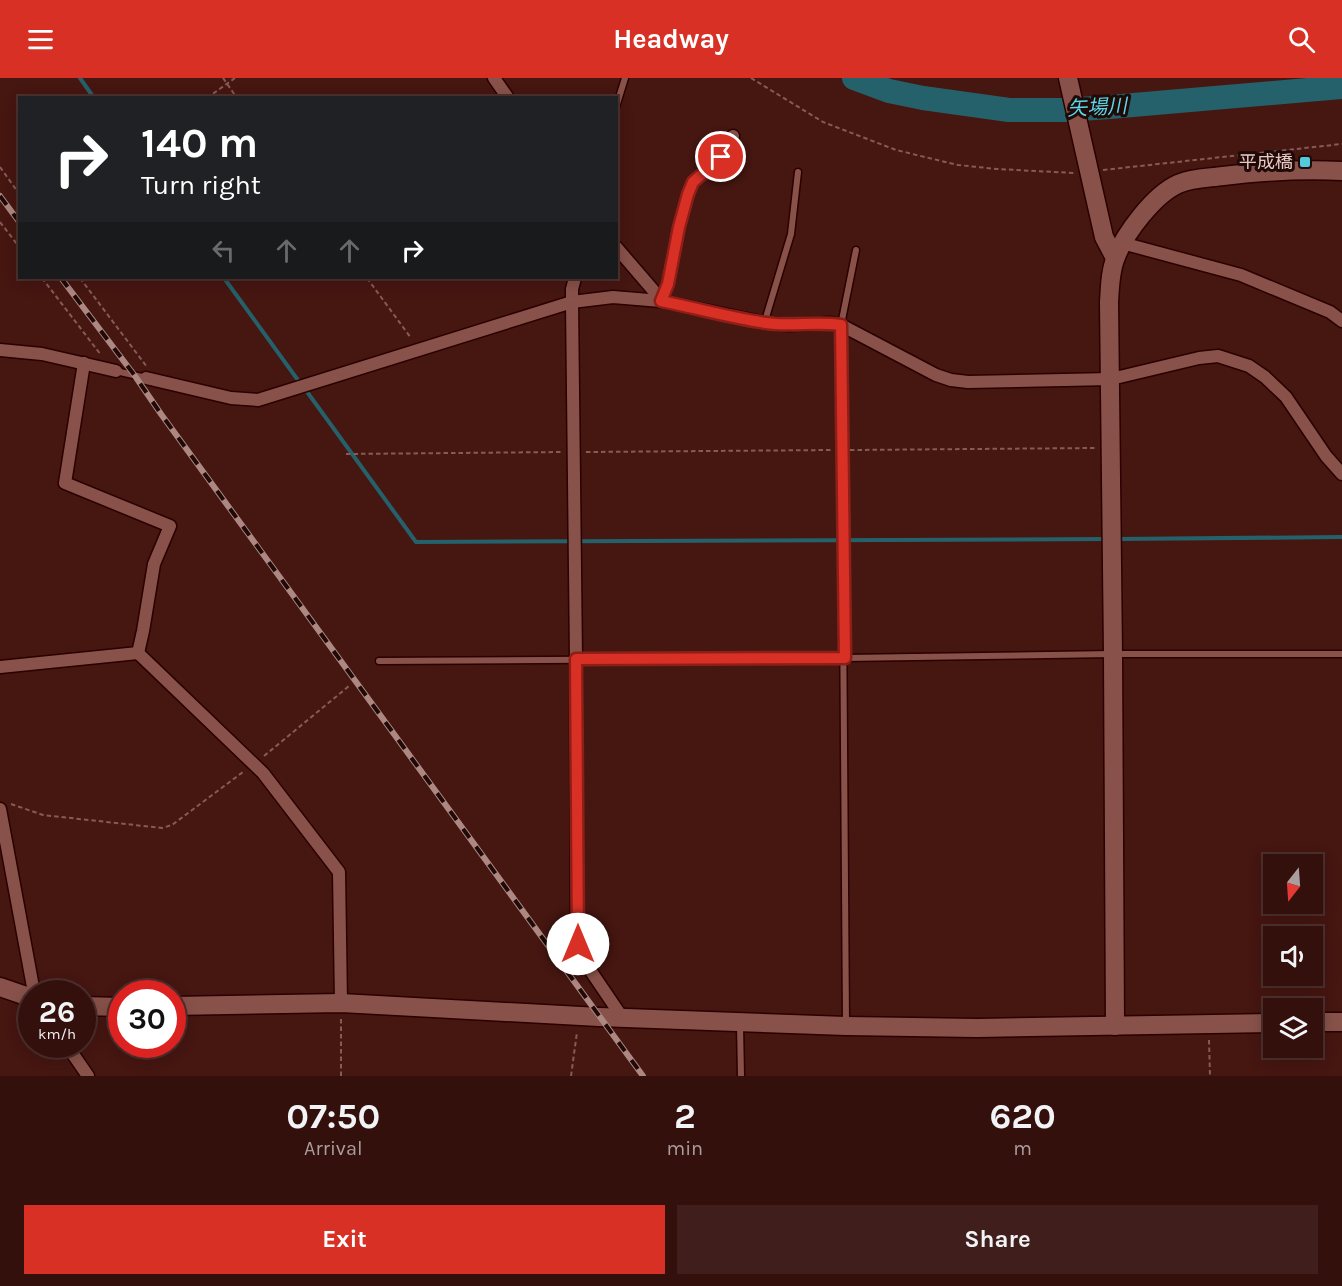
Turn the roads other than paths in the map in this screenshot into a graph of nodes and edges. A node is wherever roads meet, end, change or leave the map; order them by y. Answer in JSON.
{"nodes":[{"id":1,"x":495,"y":78,"type":"edge"},
{"id":2,"x":625,"y":78,"type":"edge"},
{"id":3,"x":1068,"y":78,"type":"edge"},
{"id":4,"x":507,"y":96,"type":"edge"},
{"id":5,"x":618,"y":101,"type":"edge"},
{"id":6,"x":733,"y":136,"type":"dead end"},
{"id":7,"x":1342,"y":171,"type":"edge"},
{"id":8,"x":798,"y":172,"type":"dead end"},
{"id":9,"x":618,"y":249,"type":"edge"},
{"id":10,"x":856,"y":250,"type":"dead end"},
{"id":11,"x":1119,"y":250,"type":"junction"},
{"id":12,"x":575,"y":279,"type":"edge"},
{"id":13,"x":661,"y":301,"type":"junction"},
{"id":14,"x":572,"y":302,"type":"junction"},
{"id":15,"x":1342,"y":321,"type":"edge"},
{"id":16,"x":766,"y":323,"type":"junction"},
{"id":17,"x":841,"y":325,"type":"junction"},
{"id":18,"x":0,"y":350,"type":"edge"},
{"id":19,"x":84,"y":363,"type":"junction"},
{"id":20,"x":112,"y":370,"type":"joint"},
{"id":21,"x":150,"y":379,"type":"joint"},
{"id":22,"x":1111,"y":379,"type":"junction"},
{"id":23,"x":1342,"y":474,"type":"edge"},
{"id":24,"x":138,"y":653,"type":"junction"},
{"id":25,"x":1113,"y":654,"type":"junction"},
{"id":26,"x":1342,"y":654,"type":"edge"},
{"id":27,"x":845,"y":658,"type":"junction"},
{"id":28,"x":576,"y":659,"type":"junction"},
{"id":29,"x":379,"y":661,"type":"dead end"},
{"id":30,"x":0,"y":667,"type":"edge"},
{"id":31,"x":5,"y":806,"type":"edge"},
{"id":32,"x":32,"y":980,"type":"edge"},
{"id":33,"x":0,"y":987,"type":"edge"},
{"id":34,"x":18,"y":993,"type":"edge"},
{"id":35,"x":341,"y":1003,"type":"junction"},
{"id":36,"x":186,"y":1005,"type":"edge"},
{"id":37,"x":622,"y":1017,"type":"junction"},
{"id":38,"x":740,"y":1021,"type":"junction"},
{"id":39,"x":1323,"y":1022,"type":"edge"},
{"id":40,"x":1342,"y":1022,"type":"edge"},
{"id":41,"x":1263,"y":1023,"type":"edge"},
{"id":42,"x":846,"y":1026,"type":"junction"},
{"id":43,"x":1115,"y":1026,"type":"junction"},
{"id":44,"x":76,"y":1058,"type":"edge"},
{"id":45,"x":88,"y":1076,"type":"edge"},
{"id":46,"x":741,"y":1076,"type":"edge"}],
"edges":[{"from":1,"to":4,"type":"street"},
{"from":2,"to":5,"type":"lane"},
{"from":3,"to":11,"type":"street"},
{"from":6,"to":13,"type":"street"},
{"from":7,"to":11,"type":"street"},
{"from":8,"to":16,"type":"lane"},
{"from":9,"to":13,"type":"street"},
{"from":10,"to":17,"type":"lane"},
{"from":11,"to":15,"type":"street"},
{"from":11,"to":22,"type":"street"},
{"from":12,"to":14,"type":"street"},
{"from":13,"to":14,"type":"street"},
{"from":13,"to":16,"type":"street"},
{"from":14,"to":21,"type":"street"},
{"from":14,"to":28,"type":"street"},
{"from":16,"to":17,"type":"street"},
{"from":17,"to":22,"type":"street"},
{"from":17,"to":27,"type":"lane"},
{"from":18,"to":19,"type":"street"},
{"from":19,"to":20,"type":"street"},
{"from":19,"to":24,"type":"street"},
{"from":20,"to":21,"type":"lane"},
{"from":22,"to":23,"type":"street"},
{"from":22,"to":25,"type":"street"},
{"from":24,"to":30,"type":"street"},
{"from":24,"to":35,"type":"street"},
{"from":25,"to":26,"type":"lane"},
{"from":25,"to":27,"type":"lane"},
{"from":25,"to":43,"type":"street"},
{"from":27,"to":28,"type":"lane"},
{"from":27,"to":42,"type":"lane"},
{"from":28,"to":29,"type":"lane"},
{"from":28,"to":37,"type":"street"},
{"from":31,"to":32,"type":"street"},
{"from":33,"to":34,"type":"street"},
{"from":35,"to":36,"type":"street"},
{"from":35,"to":37,"type":"street"},
{"from":37,"to":38,"type":"street"},
{"from":38,"to":42,"type":"street"},
{"from":38,"to":46,"type":"lane"},
{"from":39,"to":40,"type":"street"},
{"from":41,"to":43,"type":"street"},
{"from":42,"to":43,"type":"street"},
{"from":44,"to":45,"type":"street"}]}
